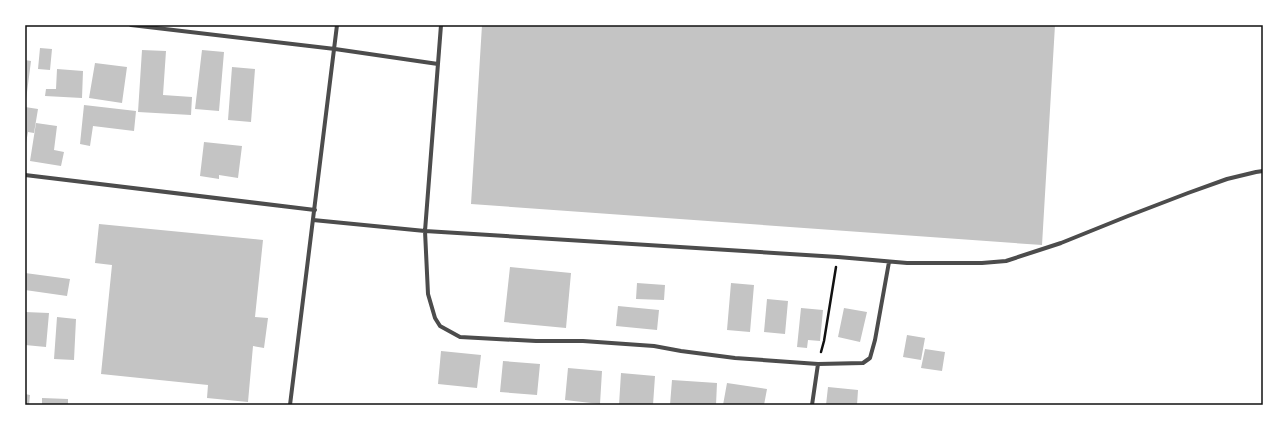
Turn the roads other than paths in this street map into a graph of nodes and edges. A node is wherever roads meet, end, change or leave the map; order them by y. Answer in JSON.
{"nodes":[{"id":1,"x":131,"y":25,"type":"edge"},
{"id":2,"x":338,"y":25,"type":"edge"},
{"id":3,"x":441,"y":25,"type":"edge"},
{"id":4,"x":158,"y":27,"type":"edge"},
{"id":5,"x":335,"y":48,"type":"junction"},
{"id":6,"x":438,"y":64,"type":"junction"},
{"id":7,"x":1263,"y":171,"type":"edge"},
{"id":8,"x":25,"y":175,"type":"edge"},
{"id":9,"x":315,"y":210,"type":"junction"},
{"id":10,"x":313,"y":220,"type":"junction"},
{"id":11,"x":425,"y":231,"type":"junction"},
{"id":12,"x":889,"y":262,"type":"junction"},
{"id":13,"x":818,"y":364,"type":"junction"},
{"id":14,"x":290,"y":405,"type":"edge"},
{"id":15,"x":812,"y":405,"type":"edge"}],
"edges":[{"from":1,"to":4,"type":"street"},
{"from":2,"to":5,"type":"street"},
{"from":3,"to":6,"type":"street"},
{"from":4,"to":5,"type":"street"},
{"from":5,"to":6,"type":"street"},
{"from":5,"to":9,"type":"street"},
{"from":6,"to":11,"type":"street"},
{"from":7,"to":12,"type":"street"},
{"from":8,"to":9,"type":"street"},
{"from":9,"to":10,"type":"street"},
{"from":10,"to":11,"type":"street"},
{"from":10,"to":14,"type":"street"},
{"from":11,"to":12,"type":"street"},
{"from":11,"to":13,"type":"street"},
{"from":12,"to":13,"type":"street"},
{"from":13,"to":15,"type":"street"}]}
